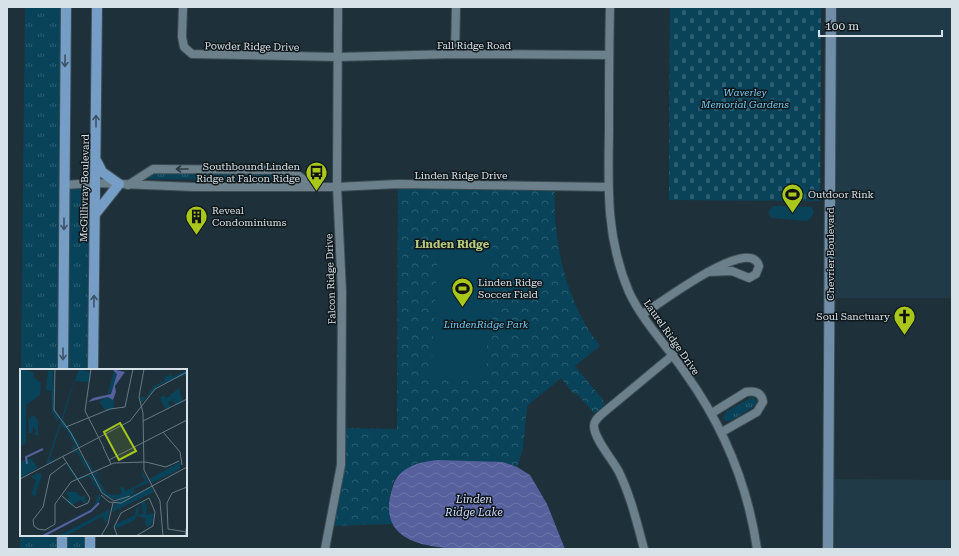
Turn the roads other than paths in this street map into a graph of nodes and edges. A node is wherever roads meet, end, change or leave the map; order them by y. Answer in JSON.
{"nodes":[{"id":1,"x":66,"y":7,"type":"edge"},
{"id":2,"x":97,"y":7,"type":"edge"},
{"id":3,"x":183,"y":7,"type":"edge"},
{"id":4,"x":338,"y":7,"type":"edge"},
{"id":5,"x":456,"y":7,"type":"edge"},
{"id":6,"x":610,"y":7,"type":"edge"},
{"id":7,"x":832,"y":7,"type":"edge"},
{"id":8,"x":455,"y":54,"type":"junction"},
{"id":9,"x":609,"y":55,"type":"junction"},
{"id":10,"x":338,"y":57,"type":"junction"},
{"id":11,"x":96,"y":160,"type":"junction"},
{"id":12,"x":96,"y":183,"type":"junction"},
{"id":13,"x":123,"y":184,"type":"junction"},
{"id":14,"x":64,"y":185,"type":"junction"},
{"id":15,"x":313,"y":187,"type":"junction"},
{"id":16,"x":337,"y":187,"type":"junction"},
{"id":17,"x":608,"y":187,"type":"junction"},
{"id":18,"x":96,"y":213,"type":"junction"},
{"id":19,"x":708,"y":272,"type":"junction"},
{"id":20,"x":643,"y":314,"type":"junction"},
{"id":21,"x":673,"y":355,"type":"junction"},
{"id":22,"x":63,"y":369,"type":"edge"},
{"id":23,"x":93,"y":369,"type":"edge"},
{"id":24,"x":712,"y":413,"type":"junction"},
{"id":25,"x":722,"y":432,"type":"junction"},
{"id":26,"x":62,"y":536,"type":"edge"},
{"id":27,"x":90,"y":536,"type":"edge"},
{"id":28,"x":62,"y":549,"type":"edge"},
{"id":29,"x":90,"y":549,"type":"edge"},
{"id":30,"x":325,"y":549,"type":"edge"},
{"id":31,"x":644,"y":549,"type":"edge"},
{"id":32,"x":757,"y":549,"type":"edge"},
{"id":33,"x":828,"y":549,"type":"edge"}],
"edges":[{"from":1,"to":14,"type":"main road","name":"McGillivray Boulevard","one_way":true},
{"from":11,"to":2,"type":"main road","name":"McGillivray Boulevard","one_way":true},
{"from":3,"to":10,"type":"street","name":"Powder Ridge Drive"},
{"from":4,"to":10,"type":"street","name":"Falcon Ridge Drive"},
{"from":5,"to":8,"type":"street"},
{"from":6,"to":9,"type":"street","name":"Laurel Ridge Drive"},
{"from":7,"to":33,"type":"street","name":"Chevrier Boulevard"},
{"from":8,"to":9,"type":"street","name":"Fall Ridge Road"},
{"from":8,"to":10,"type":"street","name":"Fall Ridge Road"},
{"from":9,"to":17,"type":"street","name":"Laurel Ridge Drive"},
{"from":10,"to":16,"type":"street","name":"Falcon Ridge Drive"},
{"from":11,"to":12,"type":"main road","name":"McGillivray Boulevard"},
{"from":11,"to":13,"type":"main road"},
{"from":12,"to":13,"type":"street","name":"Linden Ridge Drive"},
{"from":12,"to":14,"type":"street","name":"Linden Ridge Drive"},
{"from":12,"to":18,"type":"main road","name":"McGillivray Boulevard"},
{"from":13,"to":15,"type":"street","name":"Linden Ridge Drive"},
{"from":15,"to":13,"type":"street","one_way":true},
{"from":13,"to":18,"type":"main road"},
{"from":14,"to":22,"type":"main road","name":"McGillivray Boulevard","one_way":true},
{"from":15,"to":16,"type":"street","name":"Linden Ridge Drive"},
{"from":16,"to":17,"type":"street","name":"Linden Ridge Drive"},
{"from":16,"to":30,"type":"street","name":"Falcon Ridge Drive"},
{"from":17,"to":20,"type":"street","name":"Laurel Ridge Drive"},
{"from":23,"to":18,"type":"main road","name":"McGillivray Boulevard","one_way":true},
{"from":19,"to":19,"type":"street"},
{"from":19,"to":20,"type":"street"},
{"from":20,"to":21,"type":"street","name":"Laurel Ridge Drive"},
{"from":21,"to":24,"type":"street","name":"Laurel Ridge Drive"},
{"from":21,"to":31,"type":"street"},
{"from":24,"to":25,"type":"street","name":"Laurel Ridge Drive"},
{"from":24,"to":25,"type":"street"},
{"from":25,"to":32,"type":"street","name":"Laurel Ridge Drive"},
{"from":26,"to":28,"type":"main road"},
{"from":27,"to":29,"type":"main road"}]}
